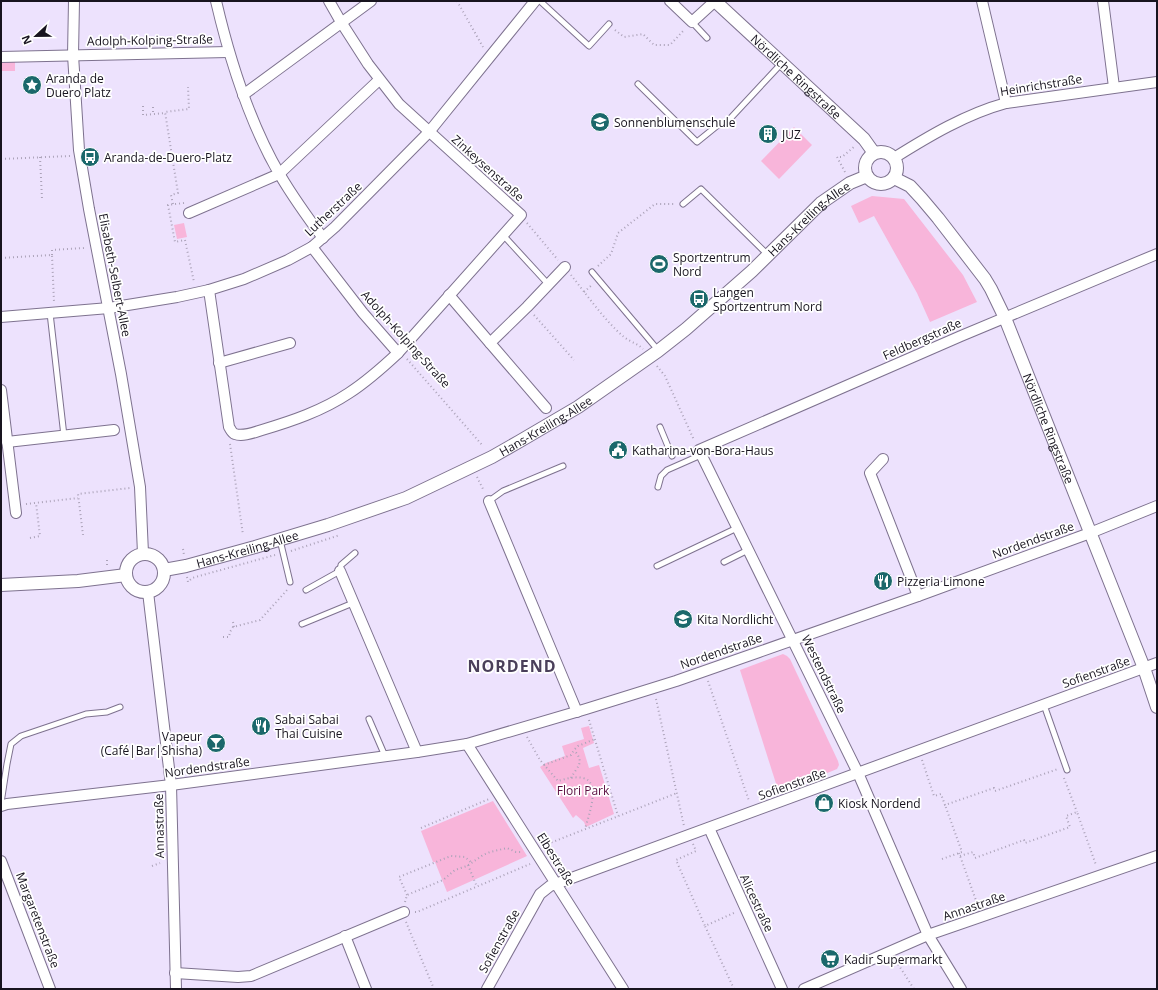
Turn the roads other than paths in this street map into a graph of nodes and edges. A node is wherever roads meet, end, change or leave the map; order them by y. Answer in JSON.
{"nodes":[{"id":1,"x":74,"y":1,"type":"edge"},
{"id":2,"x":216,"y":1,"type":"edge"},
{"id":3,"x":329,"y":1,"type":"edge"},
{"id":4,"x":371,"y":1,"type":"edge"},
{"id":5,"x":535,"y":1,"type":"edge"},
{"id":6,"x":540,"y":1,"type":"edge"},
{"id":7,"x":670,"y":1,"type":"edge"},
{"id":8,"x":715,"y":1,"type":"edge"},
{"id":9,"x":982,"y":1,"type":"edge"},
{"id":10,"x":1103,"y":1,"type":"edge"},
{"id":11,"x":341,"y":22,"type":"junction"},
{"id":12,"x":692,"y":22,"type":"junction"},
{"id":13,"x":609,"y":24,"type":"road end"},
{"id":14,"x":707,"y":38,"type":"dead end"},
{"id":15,"x":228,"y":52,"type":"junction"},
{"id":16,"x":73,"y":55,"type":"junction"},
{"id":17,"x":1,"y":56,"type":"edge"},
{"id":18,"x":782,"y":63,"type":"junction"},
{"id":19,"x":379,"y":80,"type":"junction"},
{"id":20,"x":1157,"y":82,"type":"edge"},
{"id":21,"x":638,"y":84,"type":"dead end"},
{"id":22,"x":1114,"y":88,"type":"junction"},
{"id":23,"x":243,"y":95,"type":"junction"},
{"id":24,"x":1006,"y":103,"type":"junction"},
{"id":25,"x":430,"y":132,"type":"junction"},
{"id":26,"x":874,"y":154,"type":"junction"},
{"id":27,"x":894,"y":158,"type":"junction"},
{"id":28,"x":279,"y":174,"type":"junction"},
{"id":29,"x":867,"y":176,"type":"junction"},
{"id":30,"x":894,"y":178,"type":"junction"},
{"id":31,"x":684,"y":204,"type":"road end"},
{"id":32,"x":189,"y":213,"type":"dead end"},
{"id":33,"x":503,"y":235,"type":"junction"},
{"id":34,"x":323,"y":238,"type":"junction"},
{"id":35,"x":312,"y":247,"type":"junction"},
{"id":36,"x":768,"y":256,"type":"junction"},
{"id":37,"x":1156,"y":257,"type":"edge"},
{"id":38,"x":565,"y":267,"type":"road end"},
{"id":39,"x":592,"y":272,"type":"road end"},
{"id":40,"x":548,"y":284,"type":"junction"},
{"id":41,"x":209,"y":290,"type":"junction"},
{"id":42,"x":449,"y":295,"type":"junction"},
{"id":43,"x":109,"y":308,"type":"junction"},
{"id":44,"x":52,"y":313,"type":"junction"},
{"id":45,"x":1,"y":318,"type":"edge"},
{"id":46,"x":1005,"y":318,"type":"junction"},
{"id":47,"x":290,"y":343,"type":"dead end"},
{"id":48,"x":490,"y":343,"type":"junction"},
{"id":49,"x":658,"y":351,"type":"junction"},
{"id":50,"x":398,"y":353,"type":"junction"},
{"id":51,"x":219,"y":363,"type":"junction"},
{"id":52,"x":1,"y":390,"type":"edge"},
{"id":53,"x":546,"y":408,"type":"dead end"},
{"id":54,"x":660,"y":427,"type":"dead end"},
{"id":55,"x":114,"y":430,"type":"dead end"},
{"id":56,"x":64,"y":436,"type":"junction"},
{"id":57,"x":7,"y":442,"type":"junction"},
{"id":58,"x":700,"y":453,"type":"junction"},
{"id":59,"x":672,"y":456,"type":"dead end"},
{"id":60,"x":883,"y":459,"type":"dead end"},
{"id":61,"x":563,"y":466,"type":"dead end"},
{"id":62,"x":658,"y":487,"type":"dead end"},
{"id":63,"x":489,"y":501,"type":"joint"},
{"id":64,"x":1157,"y":506,"type":"edge"},
{"id":65,"x":15,"y":509,"type":"road end"},
{"id":66,"x":737,"y":528,"type":"junction"},
{"id":67,"x":1090,"y":533,"type":"junction"},
{"id":68,"x":280,"y":540,"type":"junction"},
{"id":69,"x":748,"y":550,"type":"junction"},
{"id":70,"x":144,"y":553,"type":"junction"},
{"id":71,"x":355,"y":553,"type":"dead end"},
{"id":72,"x":724,"y":562,"type":"dead end"},
{"id":73,"x":657,"y":566,"type":"dead end"},
{"id":74,"x":164,"y":570,"type":"junction"},
{"id":75,"x":340,"y":571,"type":"junction"},
{"id":76,"x":126,"y":575,"type":"junction"},
{"id":77,"x":290,"y":582,"type":"road end"},
{"id":78,"x":1,"y":585,"type":"edge"},
{"id":79,"x":306,"y":590,"type":"dead end"},
{"id":80,"x":148,"y":592,"type":"junction"},
{"id":81,"x":918,"y":596,"type":"junction"},
{"id":82,"x":353,"y":603,"type":"junction"},
{"id":83,"x":302,"y":624,"type":"dead end"},
{"id":84,"x":793,"y":640,"type":"junction"},
{"id":85,"x":1157,"y":663,"type":"edge"},
{"id":86,"x":1144,"y":668,"type":"junction"},
{"id":87,"x":1044,"y":705,"type":"junction"},
{"id":88,"x":120,"y":707,"type":"dead end"},
{"id":89,"x":1157,"y":707,"type":"edge"},
{"id":90,"x":582,"y":710,"type":"junction"},
{"id":91,"x":369,"y":719,"type":"dead end"},
{"id":92,"x":467,"y":744,"type":"junction"},
{"id":93,"x":417,"y":752,"type":"junction"},
{"id":94,"x":385,"y":756,"type":"junction"},
{"id":95,"x":1067,"y":770,"type":"dead end"},
{"id":96,"x":858,"y":773,"type":"junction"},
{"id":97,"x":170,"y":785,"type":"junction"},
{"id":98,"x":1,"y":803,"type":"edge"},
{"id":99,"x":1,"y":806,"type":"edge"},
{"id":100,"x":709,"y":828,"type":"junction"},
{"id":101,"x":1157,"y":856,"type":"edge"},
{"id":102,"x":1,"y":861,"type":"edge"},
{"id":103,"x":556,"y":884,"type":"junction"},
{"id":104,"x":403,"y":912,"type":"road end"},
{"id":105,"x":928,"y":935,"type":"junction"},
{"id":106,"x":345,"y":936,"type":"junction"},
{"id":107,"x":175,"y":973,"type":"junction"},
{"id":108,"x":50,"y":989,"type":"edge"},
{"id":109,"x":176,"y":989,"type":"edge"},
{"id":110,"x":366,"y":989,"type":"edge"},
{"id":111,"x":487,"y":989,"type":"edge"},
{"id":112,"x":623,"y":989,"type":"edge"},
{"id":113,"x":782,"y":989,"type":"edge"},
{"id":114,"x":804,"y":989,"type":"edge"},
{"id":115,"x":962,"y":989,"type":"edge"}],
"edges":[{"from":1,"to":16,"type":"street","name":"Elisabeth-Selbert-Allee"},
{"from":2,"to":15,"type":"street","name":"Adolph-Kolping-Straße"},
{"from":3,"to":11,"type":"street","name":"Zinkeysenstraße"},
{"from":4,"to":11,"type":"street"},
{"from":5,"to":25,"type":"street","name":"Lutherstraße"},
{"from":6,"to":13,"type":"lane"},
{"from":7,"to":12,"type":"street"},
{"from":8,"to":12,"type":"street"},
{"from":8,"to":18,"type":"street","name":"Nördliche Ringstraße"},
{"from":9,"to":24,"type":"street"},
{"from":10,"to":22,"type":"street"},
{"from":11,"to":19,"type":"street","name":"Zinkeysenstraße"},
{"from":11,"to":23,"type":"street"},
{"from":12,"to":14,"type":"lane"},
{"from":15,"to":16,"type":"street","name":"Adolph-Kolping-Straße"},
{"from":15,"to":23,"type":"street","name":"Adolph-Kolping-Straße"},
{"from":16,"to":17,"type":"street"},
{"from":16,"to":43,"type":"street","name":"Elisabeth-Selbert-Allee"},
{"from":18,"to":21,"type":"lane"},
{"from":18,"to":26,"type":"street","name":"Nördliche Ringstraße"},
{"from":19,"to":25,"type":"street","name":"Zinkeysenstraße"},
{"from":19,"to":28,"type":"street"},
{"from":20,"to":22,"type":"street","name":"Heinrichstraße"},
{"from":22,"to":24,"type":"street","name":"Heinrichstraße"},
{"from":23,"to":28,"type":"street","name":"Adolph-Kolping-Straße"},
{"from":24,"to":27,"type":"street","name":"Heinrichstraße"},
{"from":25,"to":33,"type":"street","name":"Zinkeysenstraße"},
{"from":25,"to":34,"type":"street","name":"Lutherstraße"},
{"from":26,"to":27,"type":"street"},
{"from":26,"to":29,"type":"street"},
{"from":27,"to":30,"type":"street"},
{"from":28,"to":32,"type":"street"},
{"from":28,"to":34,"type":"street","name":"Adolph-Kolping-Straße"},
{"from":29,"to":30,"type":"street"},
{"from":29,"to":36,"type":"street","name":"Hans-Kreiling-Allee"},
{"from":30,"to":46,"type":"street","name":"Nördliche Ringstraße"},
{"from":31,"to":36,"type":"lane"},
{"from":33,"to":40,"type":"lane"},
{"from":33,"to":42,"type":"street","name":"Zinkeysenstraße"},
{"from":34,"to":35,"type":"street","name":"Lutherstraße"},
{"from":35,"to":41,"type":"street","name":"Lutherstraße"},
{"from":35,"to":50,"type":"street","name":"Adolph-Kolping-Straße"},
{"from":36,"to":49,"type":"street","name":"Hans-Kreiling-Allee"},
{"from":37,"to":46,"type":"street","name":"Feldbergstraße"},
{"from":38,"to":40,"type":"street"},
{"from":39,"to":49,"type":"lane"},
{"from":40,"to":48,"type":"street"},
{"from":41,"to":43,"type":"street","name":"Lutherstraße"},
{"from":41,"to":51,"type":"street"},
{"from":42,"to":48,"type":"street"},
{"from":42,"to":50,"type":"street","name":"Zinkeysenstraße"},
{"from":43,"to":44,"type":"street","name":"Lutherstraße"},
{"from":43,"to":70,"type":"street","name":"Elisabeth-Selbert-Allee"},
{"from":44,"to":45,"type":"street","name":"Lutherstraße"},
{"from":44,"to":56,"type":"lane"},
{"from":46,"to":58,"type":"street","name":"Feldbergstraße"},
{"from":46,"to":67,"type":"street","name":"Nördliche Ringstraße"},
{"from":47,"to":51,"type":"street"},
{"from":48,"to":53,"type":"street"},
{"from":49,"to":68,"type":"street","name":"Hans-Kreiling-Allee"},
{"from":50,"to":51,"type":"street","name":"Zinkeysenstraße"},
{"from":52,"to":57,"type":"street"},
{"from":54,"to":59,"type":"lane"},
{"from":55,"to":56,"type":"street"},
{"from":56,"to":57,"type":"street"},
{"from":57,"to":65,"type":"street"},
{"from":58,"to":62,"type":"lane"},
{"from":58,"to":66,"type":"street","name":"Westendstraße"},
{"from":60,"to":81,"type":"street"},
{"from":61,"to":63,"type":"lane"},
{"from":63,"to":90,"type":"street"},
{"from":64,"to":67,"type":"street","name":"Nordendstraße"},
{"from":66,"to":69,"type":"street","name":"Westendstraße"},
{"from":66,"to":73,"type":"lane"},
{"from":67,"to":81,"type":"street","name":"Nordendstraße"},
{"from":67,"to":86,"type":"street","name":"Nördliche Ringstraße"},
{"from":68,"to":74,"type":"street","name":"Hans-Kreiling-Allee"},
{"from":68,"to":77,"type":"lane"},
{"from":69,"to":72,"type":"lane"},
{"from":69,"to":84,"type":"street","name":"Westendstraße"},
{"from":70,"to":74,"type":"street"},
{"from":70,"to":76,"type":"street"},
{"from":71,"to":75,"type":"lane"},
{"from":74,"to":80,"type":"street"},
{"from":75,"to":79,"type":"lane"},
{"from":75,"to":82,"type":"street"},
{"from":76,"to":78,"type":"street"},
{"from":76,"to":80,"type":"street"},
{"from":80,"to":97,"type":"street","name":"Annastraße"},
{"from":81,"to":84,"type":"street","name":"Nordendstraße"},
{"from":82,"to":83,"type":"lane"},
{"from":82,"to":93,"type":"street"},
{"from":84,"to":90,"type":"street","name":"Nordendstraße"},
{"from":84,"to":96,"type":"street","name":"Westendstraße"},
{"from":85,"to":86,"type":"street","name":"Sofienstraße"},
{"from":86,"to":87,"type":"street","name":"Sofienstraße"},
{"from":86,"to":89,"type":"street","name":"Nördliche Ringstraße"},
{"from":87,"to":95,"type":"lane"},
{"from":87,"to":96,"type":"street","name":"Sofienstraße"},
{"from":88,"to":98,"type":"lane"},
{"from":90,"to":92,"type":"street","name":"Nordendstraße"},
{"from":91,"to":94,"type":"lane"},
{"from":92,"to":93,"type":"street","name":"Nordendstraße"},
{"from":92,"to":103,"type":"street","name":"Elbestraße"},
{"from":93,"to":94,"type":"street","name":"Nordendstraße"},
{"from":94,"to":97,"type":"street","name":"Nordendstraße"},
{"from":96,"to":100,"type":"street","name":"Sofienstraße"},
{"from":96,"to":105,"type":"street","name":"Westendstraße"},
{"from":97,"to":99,"type":"street","name":"Nordendstraße"},
{"from":97,"to":107,"type":"street","name":"Annastraße"},
{"from":100,"to":103,"type":"street","name":"Sofienstraße"},
{"from":100,"to":113,"type":"street","name":"Alicestraße"},
{"from":101,"to":105,"type":"street","name":"Annastraße"},
{"from":102,"to":108,"type":"street","name":"Margaretenstraße"},
{"from":103,"to":111,"type":"street","name":"Sofienstraße"},
{"from":103,"to":112,"type":"street","name":"Elbestraße"},
{"from":104,"to":106,"type":"street"},
{"from":105,"to":114,"type":"street","name":"Annastraße"},
{"from":105,"to":115,"type":"street","name":"Westendstraße"},
{"from":106,"to":107,"type":"street"},
{"from":106,"to":110,"type":"street"},
{"from":107,"to":109,"type":"street","name":"Annastraße"}]}
